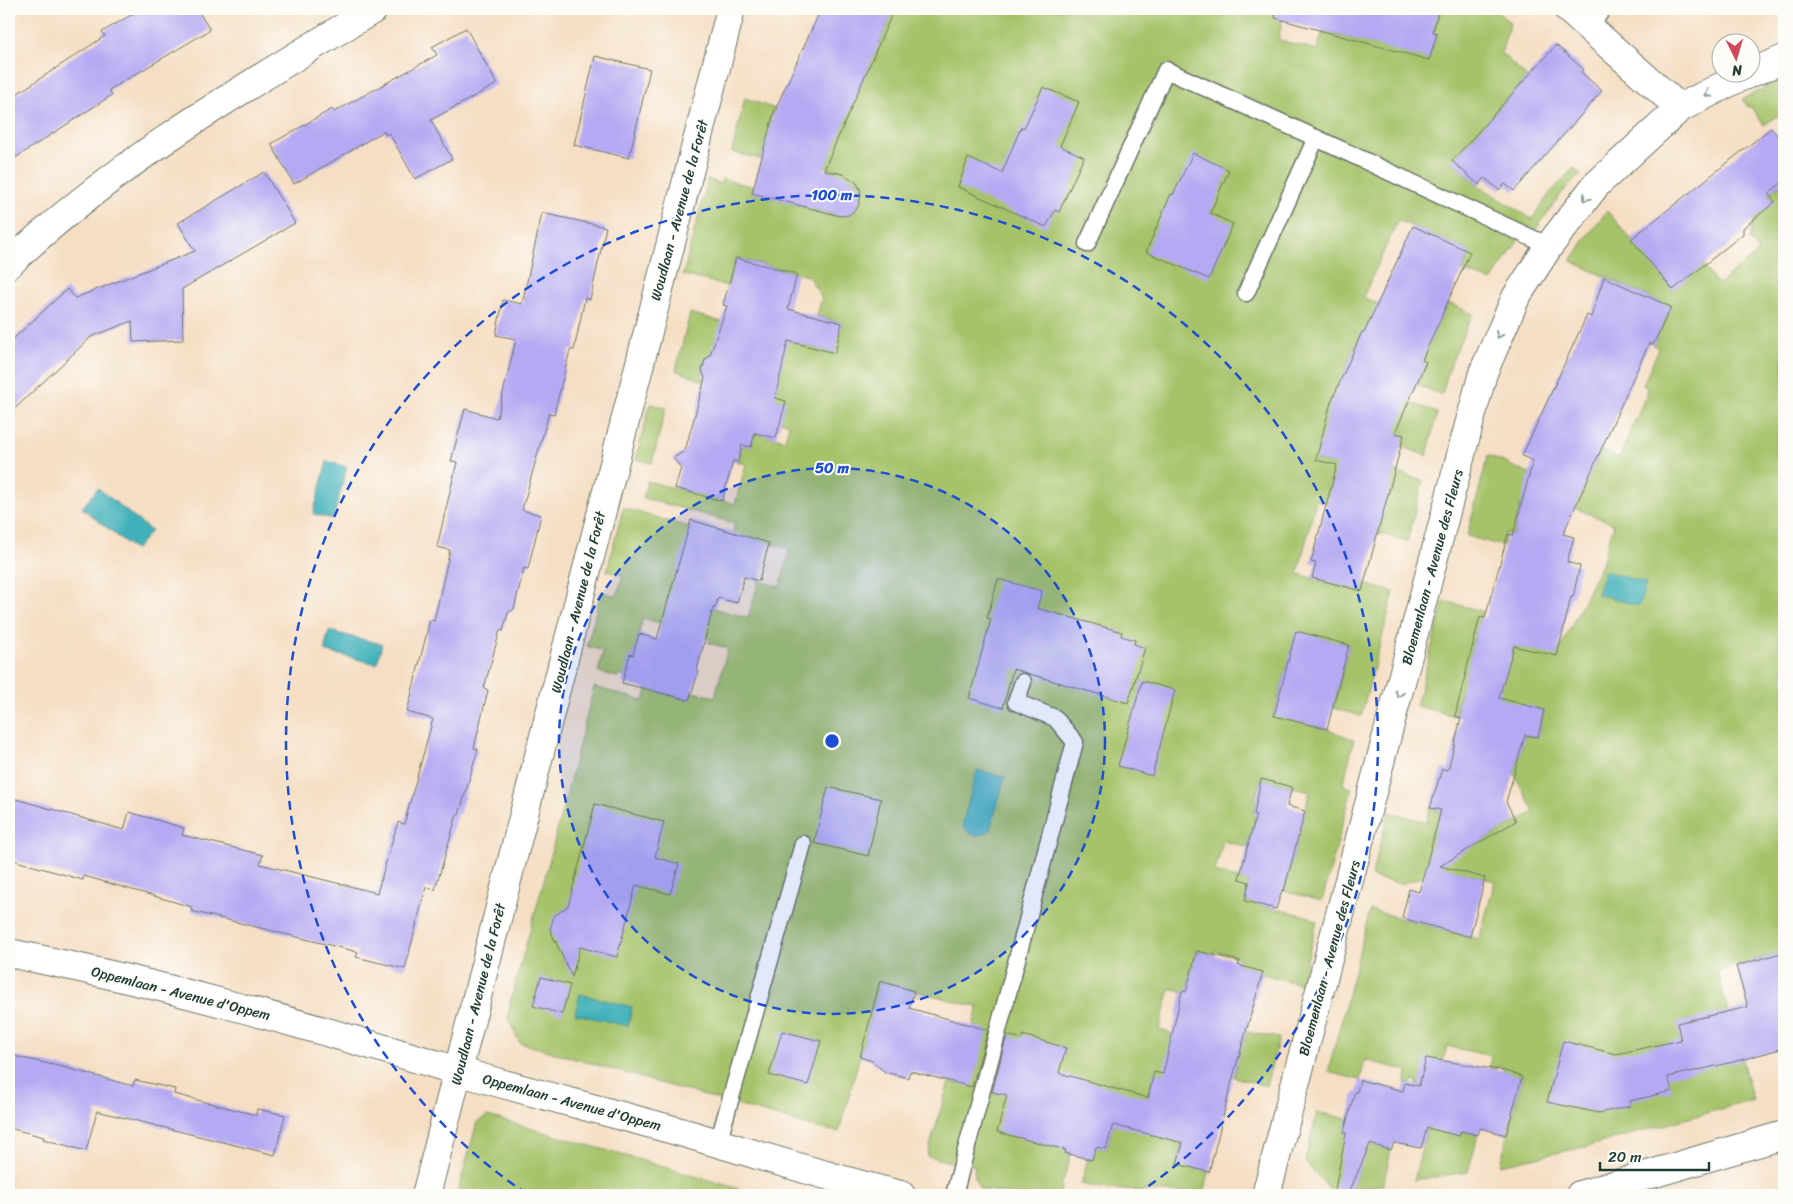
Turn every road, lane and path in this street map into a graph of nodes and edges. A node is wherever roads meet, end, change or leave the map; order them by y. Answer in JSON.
{"nodes":[{"id":1,"x":374,"y":9,"type":"edge"},
{"id":2,"x":731,"y":9,"type":"edge"},
{"id":3,"x":1568,"y":9,"type":"edge"},
{"id":4,"x":1596,"y":18,"type":"edge"},
{"id":5,"x":1784,"y":59,"type":"edge"},
{"id":6,"x":1680,"y":108,"type":"junction"},
{"id":7,"x":1316,"y":138,"type":"junction"},
{"id":8,"x":1087,"y":244,"type":"dead end"},
{"id":9,"x":1549,"y":246,"type":"junction"},
{"id":10,"x":9,"y":264,"type":"edge"},
{"id":11,"x":1246,"y":293,"type":"dead end"},
{"id":12,"x":1023,"y":682,"type":"dead end"},
{"id":13,"x":803,"y":844,"type":"dead end"},
{"id":14,"x":9,"y":953,"type":"edge"},
{"id":15,"x":458,"y":1071,"type":"junction"},
{"id":16,"x":1784,"y":1135,"type":"edge"},
{"id":17,"x":718,"y":1143,"type":"junction"},
{"id":18,"x":426,"y":1195,"type":"edge"},
{"id":19,"x":901,"y":1195,"type":"edge"},
{"id":20,"x":954,"y":1195,"type":"edge"},
{"id":21,"x":1266,"y":1195,"type":"edge"},
{"id":22,"x":1580,"y":1195,"type":"edge"}],
"edges":[{"from":1,"to":10,"type":"street"},
{"from":2,"to":15,"type":"street","name":"Woudlaan - Avenue de la Forêt"},
{"from":3,"to":4,"type":"street"},
{"from":4,"to":6,"type":"street"},
{"from":5,"to":6,"type":"street","name":"Bloemenlaan - Avenue des Fleurs","one_way":true},
{"from":6,"to":9,"type":"street","name":"Bloemenlaan - Avenue des Fleurs","one_way":true},
{"from":7,"to":8,"type":"lane"},
{"from":7,"to":9,"type":"lane"},
{"from":7,"to":11,"type":"lane"},
{"from":9,"to":21,"type":"street","name":"Bloemenlaan - Avenue des Fleurs","one_way":true},
{"from":12,"to":20,"type":"lane"},
{"from":13,"to":17,"type":"lane"},
{"from":14,"to":15,"type":"street","name":"Oppemlaan - Avenue d'Oppem"},
{"from":15,"to":17,"type":"street","name":"Oppemlaan - Avenue d'Oppem"},
{"from":15,"to":18,"type":"street","name":"Woudlaan - Avenue de la Forêt"},
{"from":16,"to":22,"type":"street"},
{"from":17,"to":19,"type":"street","name":"Oppemlaan - Avenue d'Oppem"}]}
